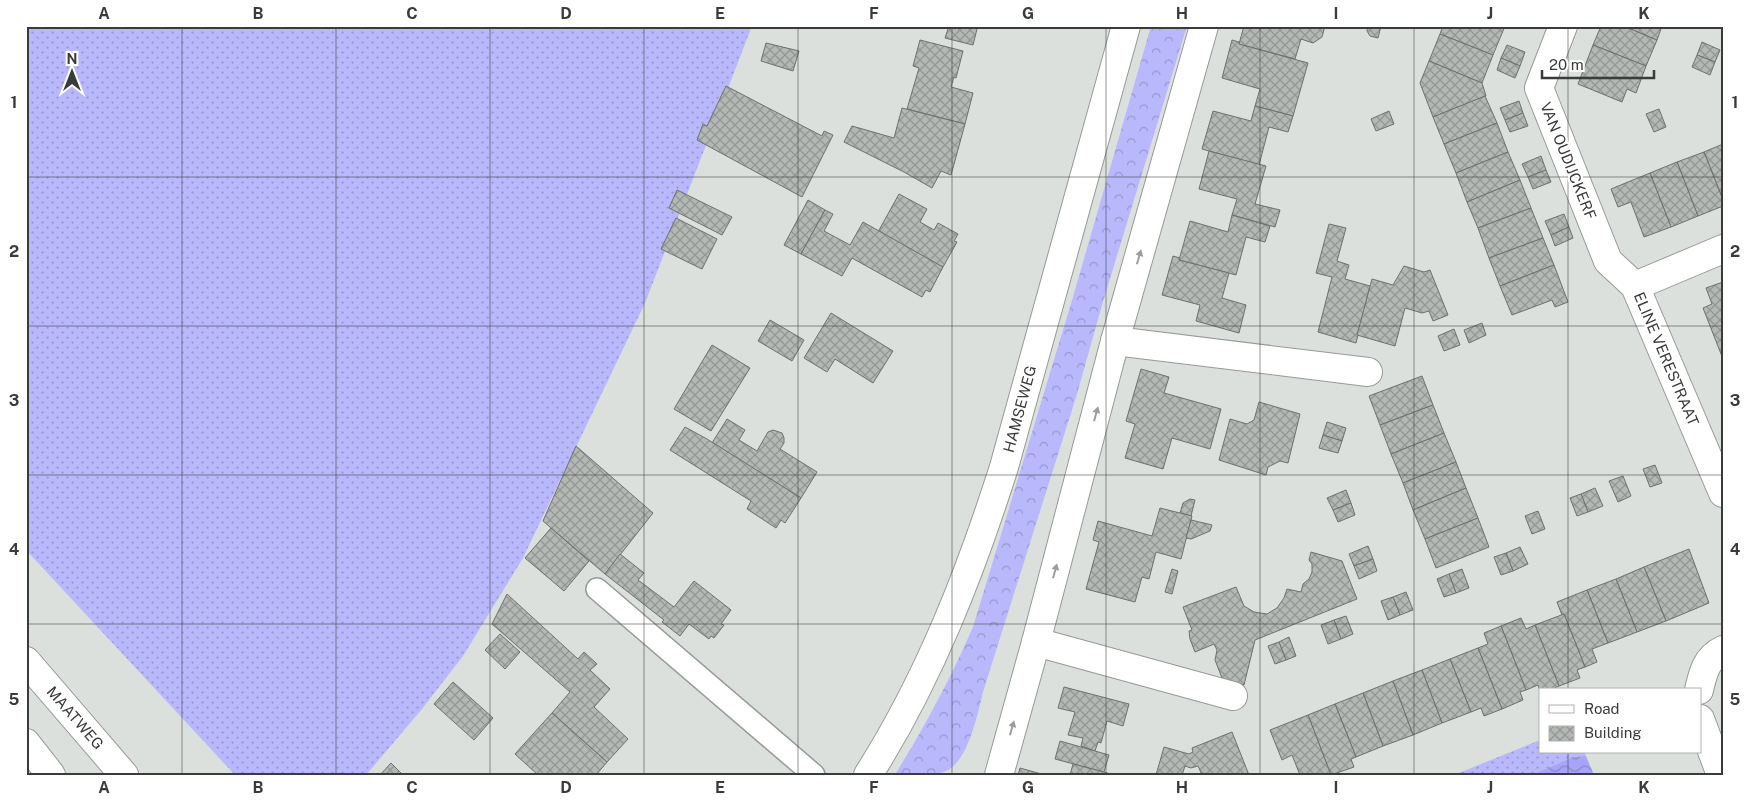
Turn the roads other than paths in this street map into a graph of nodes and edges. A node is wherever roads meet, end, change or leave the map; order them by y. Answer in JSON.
{"nodes":[{"id":1,"x":1126,"y":26,"type":"edge"},
{"id":2,"x":1204,"y":26,"type":"edge"},
{"id":3,"x":1563,"y":26,"type":"edge"},
{"id":4,"x":1723,"y":250,"type":"edge"},
{"id":5,"x":1635,"y":286,"type":"junction"},
{"id":6,"x":1115,"y":341,"type":"junction"},
{"id":7,"x":1368,"y":372,"type":"dead end"},
{"id":8,"x":1723,"y":493,"type":"edge"},
{"id":9,"x":597,"y":589,"type":"dead end"},
{"id":10,"x":1036,"y":642,"type":"junction"},
{"id":11,"x":1723,"y":650,"type":"edge"},
{"id":12,"x":26,"y":661,"type":"edge"},
{"id":13,"x":1699,"y":688,"type":"edge"},
{"id":14,"x":1233,"y":696,"type":"dead end"},
{"id":15,"x":1702,"y":724,"type":"edge"},
{"id":16,"x":26,"y":743,"type":"edge"},
{"id":17,"x":51,"y":775,"type":"edge"},
{"id":18,"x":124,"y":775,"type":"edge"},
{"id":19,"x":814,"y":775,"type":"edge"},
{"id":20,"x":868,"y":775,"type":"edge"},
{"id":21,"x":999,"y":775,"type":"edge"},
{"id":22,"x":1721,"y":775,"type":"edge"}],
"edges":[{"from":1,"to":20,"type":"street","name":"HAMSEWEG"},
{"from":6,"to":2,"type":"street","one_way":true},
{"from":3,"to":5,"type":"street","name":"VAN OUDIJCKERF"},
{"from":4,"to":5,"type":"street","name":"ELINE VERESTRAAT"},
{"from":5,"to":8,"type":"street","name":"ELINE VERESTRAAT"},
{"from":6,"to":7,"type":"street"},
{"from":10,"to":6,"type":"street","one_way":true},
{"from":9,"to":19,"type":"lane"},
{"from":10,"to":14,"type":"street"},
{"from":21,"to":10,"type":"street","one_way":true},
{"from":11,"to":13,"type":"street"},
{"from":12,"to":18,"type":"street","name":"MAATWEG"},
{"from":15,"to":22,"type":"street"},
{"from":16,"to":17,"type":"street"}]}
